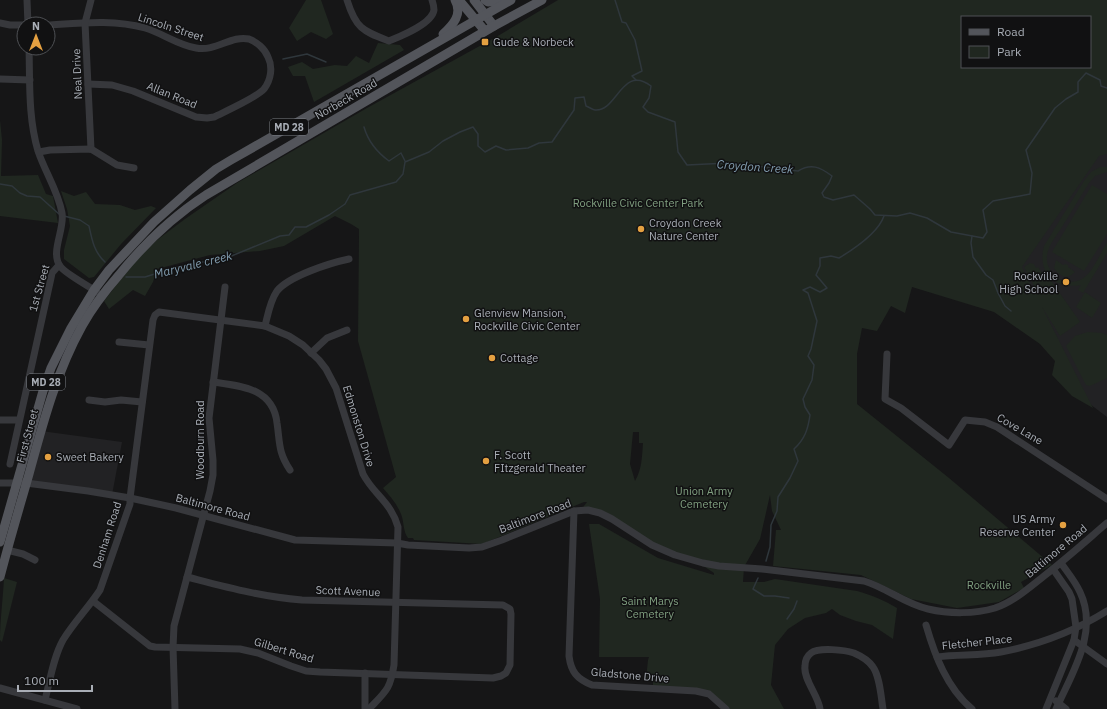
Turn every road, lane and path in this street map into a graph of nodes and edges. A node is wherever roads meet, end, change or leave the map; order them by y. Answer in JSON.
{"nodes":[{"id":1,"x":27,"y":0,"type":"edge"},
{"id":2,"x":91,"y":0,"type":"edge"},
{"id":3,"x":347,"y":0,"type":"edge"},
{"id":4,"x":432,"y":0,"type":"edge"},
{"id":5,"x":455,"y":0,"type":"edge"},
{"id":6,"x":459,"y":0,"type":"edge"},
{"id":7,"x":474,"y":0,"type":"edge"},
{"id":8,"x":485,"y":0,"type":"edge"},
{"id":9,"x":506,"y":0,"type":"edge"},
{"id":10,"x":511,"y":0,"type":"edge"},
{"id":11,"x":542,"y":0,"type":"edge"},
{"id":12,"x":486,"y":14,"type":"junction"},
{"id":13,"x":28,"y":16,"type":"edge"},
{"id":14,"x":476,"y":20,"type":"junction"},
{"id":15,"x":0,"y":23,"type":"edge"},
{"id":16,"x":85,"y":23,"type":"junction"},
{"id":17,"x":16,"y":25,"type":"edge"},
{"id":18,"x":56,"y":25,"type":"edge"},
{"id":19,"x":494,"y":26,"type":"junction"},
{"id":20,"x":485,"y":31,"type":"junction"},
{"id":21,"x":429,"y":46,"type":"junction"},
{"id":22,"x":29,"y":56,"type":"edge"},
{"id":23,"x":0,"y":79,"type":"edge"},
{"id":24,"x":30,"y":80,"type":"junction"},
{"id":25,"x":88,"y":84,"type":"junction"},
{"id":26,"x":264,"y":89,"type":"joint"},
{"id":27,"x":91,"y":149,"type":"junction"},
{"id":28,"x":39,"y":152,"type":"junction"},
{"id":29,"x":134,"y":168,"type":"dead end"},
{"id":30,"x":349,"y":259,"type":"dead end"},
{"id":31,"x":59,"y":265,"type":"junction"},
{"id":32,"x":225,"y":288,"type":"dead end"},
{"id":33,"x":94,"y":290,"type":"junction"},
{"id":34,"x":102,"y":296,"type":"junction"},
{"id":35,"x":155,"y":315,"type":"joint"},
{"id":36,"x":221,"y":319,"type":"junction"},
{"id":37,"x":264,"y":326,"type":"junction"},
{"id":38,"x":346,"y":330,"type":"dead end"},
{"id":39,"x":119,"y":342,"type":"dead end"},
{"id":40,"x":149,"y":345,"type":"junction"},
{"id":41,"x":311,"y":353,"type":"junction"},
{"id":42,"x":887,"y":354,"type":"dead end"},
{"id":43,"x":213,"y":382,"type":"junction"},
{"id":44,"x":89,"y":400,"type":"dead end"},
{"id":45,"x":142,"y":402,"type":"junction"},
{"id":46,"x":0,"y":420,"type":"edge"},
{"id":47,"x":20,"y":420,"type":"junction"},
{"id":48,"x":10,"y":464,"type":"dead end"},
{"id":49,"x":290,"y":470,"type":"dead end"},
{"id":50,"x":0,"y":482,"type":"edge"},
{"id":51,"x":17,"y":483,"type":"junction"},
{"id":52,"x":26,"y":483,"type":"junction"},
{"id":53,"x":130,"y":498,"type":"junction"},
{"id":54,"x":1107,"y":498,"type":"edge"},
{"id":55,"x":574,"y":511,"type":"junction"},
{"id":56,"x":204,"y":516,"type":"junction"},
{"id":57,"x":1107,"y":523,"type":"edge"},
{"id":58,"x":0,"y":542,"type":"edge"},
{"id":59,"x":397,"y":543,"type":"junction"},
{"id":60,"x":7,"y":550,"type":"junction"},
{"id":61,"x":35,"y":560,"type":"dead end"},
{"id":62,"x":1061,"y":563,"type":"junction"},
{"id":63,"x":1053,"y":569,"type":"junction"},
{"id":64,"x":0,"y":577,"type":"edge"},
{"id":65,"x":187,"y":577,"type":"junction"},
{"id":66,"x":93,"y":602,"type":"junction"},
{"id":67,"x":396,"y":603,"type":"junction"},
{"id":68,"x":1107,"y":611,"type":"edge"},
{"id":69,"x":1087,"y":622,"type":"junction"},
{"id":70,"x":926,"y":625,"type":"dead end"},
{"id":71,"x":1076,"y":627,"type":"junction"},
{"id":72,"x":1074,"y":640,"type":"junction"},
{"id":73,"x":173,"y":646,"type":"junction"},
{"id":74,"x":1083,"y":647,"type":"junction"},
{"id":75,"x":937,"y":657,"type":"junction"},
{"id":76,"x":1107,"y":664,"type":"edge"},
{"id":77,"x":506,"y":672,"type":"joint"},
{"id":78,"x":365,"y":673,"type":"junction"},
{"id":79,"x":392,"y":674,"type":"junction"},
{"id":80,"x":0,"y":688,"type":"edge"},
{"id":81,"x":1051,"y":697,"type":"junction"},
{"id":82,"x":45,"y":700,"type":"junction"},
{"id":83,"x":719,"y":702,"type":"junction"},
{"id":84,"x":1057,"y":706,"type":"edge"},
{"id":85,"x":77,"y":709,"type":"edge"},
{"id":86,"x":175,"y":709,"type":"edge"},
{"id":87,"x":365,"y":709,"type":"edge"},
{"id":88,"x":369,"y":709,"type":"edge"},
{"id":89,"x":714,"y":709,"type":"edge"},
{"id":90,"x":726,"y":709,"type":"edge"},
{"id":91,"x":820,"y":709,"type":"edge"},
{"id":92,"x":884,"y":709,"type":"edge"},
{"id":93,"x":972,"y":709,"type":"edge"},
{"id":94,"x":1046,"y":709,"type":"edge"},
{"id":95,"x":1066,"y":709,"type":"edge"}],
"edges":[{"from":1,"to":13,"type":"street"},
{"from":2,"to":16,"type":"street","name":"Neal Drive"},
{"from":3,"to":4,"type":"street"},
{"from":5,"to":21,"type":"main road"},
{"from":6,"to":14,"type":"main road"},
{"from":7,"to":12,"type":"main road"},
{"from":8,"to":9,"type":"main road"},
{"from":10,"to":12,"type":"main road","name":"Norbeck Road","number":"MD 28"},
{"from":11,"to":19,"type":"main road","name":"Norbeck Road","number":"MD 28"},
{"from":12,"to":14,"type":"main road","name":"Norbeck Road","number":"MD 28"},
{"from":12,"to":19,"type":"main road"},
{"from":14,"to":20,"type":"main road"},
{"from":14,"to":21,"type":"main road","name":"Norbeck Road","number":"MD 28"},
{"from":15,"to":17,"type":"street"},
{"from":16,"to":18,"type":"street","name":"Lincoln Street"},
{"from":16,"to":25,"type":"street","name":"Neal Drive"},
{"from":16,"to":26,"type":"street","name":"Lincoln Street"},
{"from":19,"to":20,"type":"main road","name":"Norbeck Road","number":"MD 28"},
{"from":20,"to":34,"type":"main road","name":"Norbeck Road","number":"MD 28"},
{"from":21,"to":33,"type":"main road","name":"Norbeck Road","number":"MD 28"},
{"from":22,"to":24,"type":"street","name":"1st Street"},
{"from":23,"to":24,"type":"street"},
{"from":24,"to":28,"type":"street","name":"1st Street"},
{"from":25,"to":26,"type":"street","name":"Allan Road"},
{"from":25,"to":27,"type":"street","name":"Neal Drive"},
{"from":27,"to":28,"type":"street"},
{"from":27,"to":29,"type":"street"},
{"from":28,"to":31,"type":"street","name":"1st Street"},
{"from":30,"to":37,"type":"street"},
{"from":31,"to":33,"type":"street"},
{"from":31,"to":47,"type":"street","name":"1st Street"},
{"from":32,"to":36,"type":"street","name":"Woodburn Road"},
{"from":33,"to":34,"type":"street"},
{"from":33,"to":51,"type":"main road","name":"First Street","number":"MD 28"},
{"from":34,"to":52,"type":"main road","name":"First Street","number":"MD 28"},
{"from":35,"to":36,"type":"street","name":"Edmonston Drive"},
{"from":35,"to":40,"type":"street","name":"Denham Road"},
{"from":36,"to":37,"type":"street","name":"Edmonston Drive"},
{"from":36,"to":43,"type":"street","name":"Woodburn Road"},
{"from":37,"to":41,"type":"street","name":"Edmonston Drive"},
{"from":38,"to":41,"type":"street"},
{"from":39,"to":40,"type":"street"},
{"from":40,"to":45,"type":"street","name":"Denham Road"},
{"from":41,"to":59,"type":"street","name":"Edmonston Drive"},
{"from":42,"to":54,"type":"street","name":"Cove Lane"},
{"from":43,"to":49,"type":"street"},
{"from":43,"to":56,"type":"street","name":"Woodburn Road"},
{"from":44,"to":45,"type":"street"},
{"from":45,"to":53,"type":"street","name":"Denham Road"},
{"from":46,"to":47,"type":"street"},
{"from":47,"to":48,"type":"street","name":"1st Street"},
{"from":50,"to":51,"type":"street","name":"Baltimore Road"},
{"from":51,"to":52,"type":"street","name":"Baltimore Road"},
{"from":51,"to":58,"type":"main road","name":"First Street","number":"MD 28"},
{"from":52,"to":53,"type":"street","name":"Baltimore Road"},
{"from":52,"to":60,"type":"main road","name":"First Street","number":"MD 28"},
{"from":53,"to":56,"type":"street","name":"Baltimore Road"},
{"from":53,"to":66,"type":"street","name":"Denham Road"},
{"from":55,"to":59,"type":"street","name":"Baltimore Road"},
{"from":55,"to":63,"type":"street","name":"Baltimore Road"},
{"from":55,"to":83,"type":"street","name":"Gladstone Drive"},
{"from":56,"to":59,"type":"street","name":"Baltimore Road"},
{"from":56,"to":65,"type":"street","name":"Woodburn Road"},
{"from":57,"to":62,"type":"street","name":"Baltimore Road"},
{"from":59,"to":67,"type":"street","name":"Edmonston Drive"},
{"from":60,"to":61,"type":"street"},
{"from":60,"to":64,"type":"main road","name":"First Street","number":"MD 28"},
{"from":62,"to":63,"type":"street","name":"Baltimore Road"},
{"from":62,"to":69,"type":"street"},
{"from":63,"to":71,"type":"street"},
{"from":65,"to":67,"type":"street","name":"Scott Avenue"},
{"from":65,"to":73,"type":"street","name":"Woodburn Road"},
{"from":66,"to":73,"type":"street","name":"Gilbert Road"},
{"from":66,"to":82,"type":"street","name":"Denham Road"},
{"from":67,"to":77,"type":"street","name":"Scott Avenue"},
{"from":67,"to":79,"type":"street","name":"Edmonston Drive"},
{"from":68,"to":69,"type":"street","name":"Fletcher Place"},
{"from":69,"to":71,"type":"street","name":"Fletcher Place"},
{"from":69,"to":74,"type":"street"},
{"from":70,"to":75,"type":"street"},
{"from":71,"to":72,"type":"street"},
{"from":71,"to":75,"type":"street","name":"Fletcher Place"},
{"from":72,"to":74,"type":"street"},
{"from":72,"to":81,"type":"street"},
{"from":73,"to":78,"type":"street","name":"Gilbert Road"},
{"from":73,"to":86,"type":"street","name":"Woodburn Road"},
{"from":74,"to":76,"type":"street"},
{"from":74,"to":84,"type":"street"},
{"from":75,"to":93,"type":"street"},
{"from":77,"to":79,"type":"street","name":"Gilbert Road"},
{"from":78,"to":79,"type":"street","name":"Gilbert Road"},
{"from":78,"to":87,"type":"street"},
{"from":79,"to":88,"type":"street","name":"Edmonston Drive"},
{"from":80,"to":82,"type":"street"},
{"from":81,"to":84,"type":"street"},
{"from":81,"to":94,"type":"street"},
{"from":82,"to":85,"type":"street"},
{"from":83,"to":89,"type":"street"},
{"from":83,"to":90,"type":"street","name":"Gladstone Drive"},
{"from":84,"to":95,"type":"street"},
{"from":91,"to":92,"type":"street"}]}
